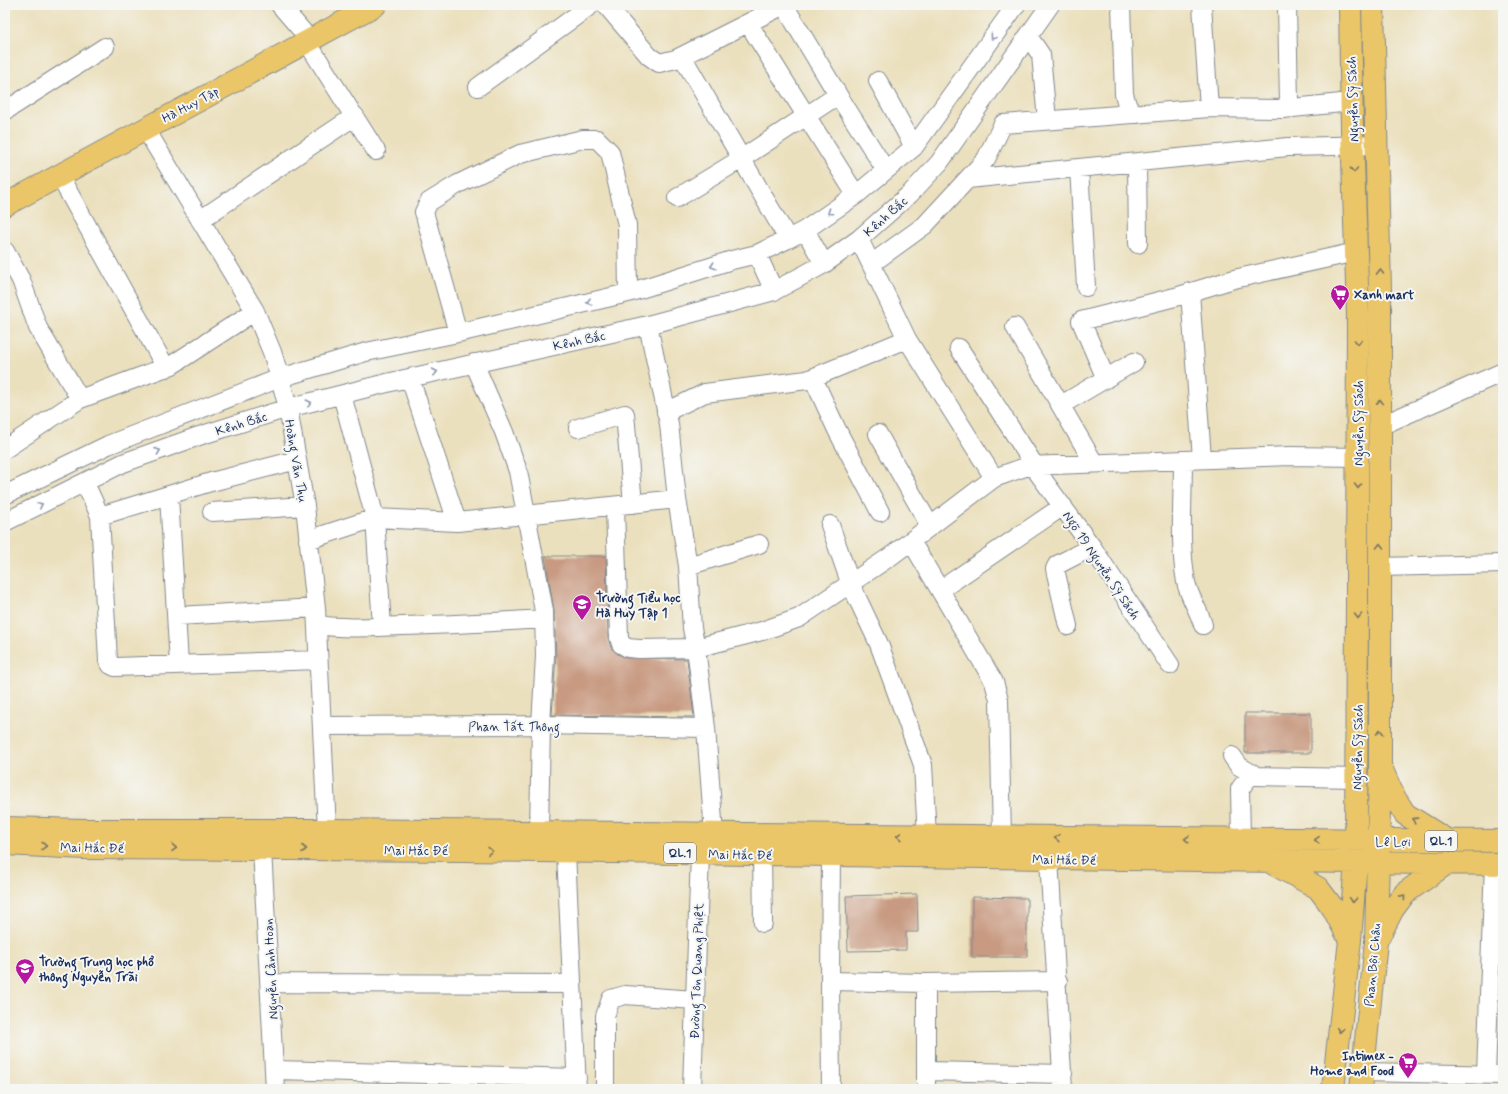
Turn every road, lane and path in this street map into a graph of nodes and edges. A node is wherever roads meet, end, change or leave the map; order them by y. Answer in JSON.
{"nodes":[{"id":1,"x":280,"y":5,"type":"edge"},
{"id":2,"x":375,"y":5,"type":"edge"},
{"id":3,"x":591,"y":5,"type":"edge"},
{"id":4,"x":606,"y":5,"type":"edge"},
{"id":5,"x":784,"y":5,"type":"edge"},
{"id":6,"x":1016,"y":5,"type":"edge"},
{"id":7,"x":1050,"y":5,"type":"edge"},
{"id":8,"x":1121,"y":5,"type":"edge"},
{"id":9,"x":1202,"y":5,"type":"edge"},
{"id":10,"x":1287,"y":5,"type":"edge"},
{"id":11,"x":1350,"y":5,"type":"edge"},
{"id":12,"x":1373,"y":5,"type":"edge"},
{"id":13,"x":748,"y":23,"type":"junction"},
{"id":14,"x":1028,"y":36,"type":"junction"},
{"id":15,"x":309,"y":41,"type":"junction"},
{"id":16,"x":104,"y":46,"type":"dead end"},
{"id":17,"x":682,"y":56,"type":"junction"},
{"id":18,"x":878,"y":81,"type":"dead end"},
{"id":19,"x":478,"y":87,"type":"dead end"},
{"id":20,"x":838,"y":95,"type":"junction"},
{"id":21,"x":1351,"y":102,"type":"junction"},
{"id":22,"x":1209,"y":108,"type":"junction"},
{"id":23,"x":1283,"y":109,"type":"junction"},
{"id":24,"x":5,"y":111,"type":"edge"},
{"id":25,"x":1137,"y":114,"type":"junction"},
{"id":26,"x":355,"y":116,"type":"junction"},
{"id":27,"x":806,"y":117,"type":"junction"},
{"id":28,"x":1047,"y":120,"type":"junction"},
{"id":29,"x":145,"y":128,"type":"junction"},
{"id":30,"x":1353,"y":145,"type":"junction"},
{"id":31,"x":1377,"y":145,"type":"junction"},
{"id":32,"x":914,"y":147,"type":"junction"},
{"id":33,"x":376,"y":151,"type":"dead end"},
{"id":34,"x":741,"y":159,"type":"junction"},
{"id":35,"x":1137,"y":163,"type":"junction"},
{"id":36,"x":1080,"y":168,"type":"junction"},
{"id":37,"x":885,"y":169,"type":"junction"},
{"id":38,"x":59,"y":175,"type":"junction"},
{"id":39,"x":968,"y":178,"type":"junction"},
{"id":40,"x":856,"y":195,"type":"junction"},
{"id":41,"x":677,"y":198,"type":"dead end"},
{"id":42,"x":5,"y":205,"type":"edge"},
{"id":43,"x":200,"y":220,"type":"junction"},
{"id":44,"x":805,"y":230,"type":"junction"},
{"id":45,"x":788,"y":239,"type":"junction"},
{"id":46,"x":859,"y":239,"type":"junction"},
{"id":47,"x":1138,"y":244,"type":"dead end"},
{"id":48,"x":5,"y":251,"type":"edge"},
{"id":49,"x":1356,"y":252,"type":"junction"},
{"id":50,"x":757,"y":254,"type":"junction"},
{"id":51,"x":824,"y":264,"type":"junction"},
{"id":52,"x":871,"y":264,"type":"junction"},
{"id":53,"x":1086,"y":287,"type":"dead end"},
{"id":54,"x":774,"y":291,"type":"junction"},
{"id":55,"x":1190,"y":292,"type":"junction"},
{"id":56,"x":628,"y":293,"type":"junction"},
{"id":57,"x":255,"y":311,"type":"junction"},
{"id":58,"x":1380,"y":314,"type":"junction"},
{"id":59,"x":1358,"y":315,"type":"junction"},
{"id":60,"x":648,"y":325,"type":"junction"},
{"id":61,"x":1016,"y":327,"type":"dead end"},
{"id":62,"x":458,"y":333,"type":"junction"},
{"id":63,"x":907,"y":339,"type":"junction"},
{"id":64,"x":959,"y":348,"type":"dead end"},
{"id":65,"x":1134,"y":362,"type":"dead end"},
{"id":66,"x":474,"y":363,"type":"junction"},
{"id":67,"x":166,"y":368,"type":"junction"},
{"id":68,"x":1503,"y":372,"type":"edge"},
{"id":69,"x":280,"y":378,"type":"junction"},
{"id":70,"x":410,"y":378,"type":"junction"},
{"id":71,"x":813,"y":378,"type":"junction"},
{"id":72,"x":1106,"y":378,"type":"junction"},
{"id":73,"x":342,"y":394,"type":"junction"},
{"id":74,"x":80,"y":399,"type":"junction"},
{"id":75,"x":1061,"y":405,"type":"junction"},
{"id":76,"x":288,"y":408,"type":"junction"},
{"id":77,"x":666,"y":412,"type":"junction"},
{"id":78,"x":1380,"y":426,"type":"junction"},
{"id":79,"x":578,"y":428,"type":"dead end"},
{"id":80,"x":878,"y":434,"type":"dead end"},
{"id":81,"x":5,"y":448,"type":"edge"},
{"id":82,"x":1358,"y":457,"type":"junction"},
{"id":83,"x":1202,"y":459,"type":"junction"},
{"id":84,"x":297,"y":460,"type":"junction"},
{"id":85,"x":1183,"y":460,"type":"junction"},
{"id":86,"x":1094,"y":463,"type":"junction"},
{"id":87,"x":1033,"y":466,"type":"junction"},
{"id":88,"x":994,"y":478,"type":"junction"},
{"id":89,"x":85,"y":483,"type":"junction"},
{"id":90,"x":5,"y":495,"type":"edge"},
{"id":91,"x":169,"y":496,"type":"junction"},
{"id":92,"x":677,"y":499,"type":"junction"},
{"id":93,"x":633,"y":504,"type":"junction"},
{"id":94,"x":305,"y":506,"type":"junction"},
{"id":95,"x":615,"y":506,"type":"junction"},
{"id":96,"x":1063,"y":506,"type":"junction"},
{"id":97,"x":212,"y":512,"type":"dead end"},
{"id":98,"x":880,"y":512,"type":"dead end"},
{"id":99,"x":526,"y":515,"type":"junction"},
{"id":100,"x":100,"y":516,"type":"junction"},
{"id":101,"x":1380,"y":516,"type":"junction"},
{"id":102,"x":375,"y":518,"type":"junction"},
{"id":103,"x":1358,"y":518,"type":"junction"},
{"id":104,"x":5,"y":522,"type":"edge"},
{"id":105,"x":457,"y":522,"type":"junction"},
{"id":106,"x":830,"y":525,"type":"dead end"},
{"id":107,"x":930,"y":526,"type":"junction"},
{"id":108,"x":308,"y":540,"type":"junction"},
{"id":109,"x":911,"y":541,"type":"junction"},
{"id":110,"x":759,"y":544,"type":"dead end"},
{"id":111,"x":1092,"y":546,"type":"junction"},
{"id":112,"x":1503,"y":564,"type":"edge"},
{"id":113,"x":688,"y":566,"type":"junction"},
{"id":114,"x":1380,"y":567,"type":"junction"},
{"id":115,"x":851,"y":585,"type":"junction"},
{"id":116,"x":940,"y":590,"type":"junction"},
{"id":117,"x":177,"y":616,"type":"junction"},
{"id":118,"x":316,"y":616,"type":"junction"},
{"id":119,"x":544,"y":618,"type":"junction"},
{"id":120,"x":1203,"y":625,"type":"dead end"},
{"id":121,"x":1068,"y":626,"type":"dead end"},
{"id":122,"x":382,"y":627,"type":"junction"},
{"id":123,"x":696,"y":648,"type":"junction"},
{"id":124,"x":1358,"y":651,"type":"junction"},
{"id":125,"x":1380,"y":652,"type":"junction"},
{"id":126,"x":318,"y":660,"type":"junction"},
{"id":127,"x":179,"y":664,"type":"junction"},
{"id":128,"x":1170,"y":665,"type":"dead end"},
{"id":129,"x":541,"y":725,"type":"junction"},
{"id":130,"x":322,"y":726,"type":"junction"},
{"id":131,"x":706,"y":728,"type":"junction"},
{"id":132,"x":1232,"y":756,"type":"dead end"},
{"id":133,"x":1380,"y":766,"type":"junction"},
{"id":134,"x":1252,"y":773,"type":"junction"},
{"id":135,"x":1356,"y":778,"type":"junction"},
{"id":136,"x":5,"y":828,"type":"edge"},
{"id":137,"x":327,"y":830,"type":"junction"},
{"id":138,"x":539,"y":832,"type":"junction"},
{"id":139,"x":714,"y":834,"type":"junction"},
{"id":140,"x":927,"y":836,"type":"junction"},
{"id":141,"x":1002,"y":837,"type":"junction"},
{"id":142,"x":85,"y":839,"type":"junction"},
{"id":143,"x":1241,"y":840,"type":"junction"},
{"id":144,"x":1378,"y":840,"type":"junction"},
{"id":145,"x":462,"y":841,"type":"junction"},
{"id":146,"x":1448,"y":841,"type":"junction"},
{"id":147,"x":1503,"y":841,"type":"edge"},
{"id":148,"x":5,"y":844,"type":"edge"},
{"id":149,"x":262,"y":849,"type":"junction"},
{"id":150,"x":1356,"y":851,"type":"junction"},
{"id":151,"x":566,"y":852,"type":"junction"},
{"id":152,"x":700,"y":853,"type":"junction"},
{"id":153,"x":762,"y":854,"type":"junction"},
{"id":154,"x":831,"y":855,"type":"junction"},
{"id":155,"x":1049,"y":859,"type":"junction"},
{"id":156,"x":1269,"y":861,"type":"junction"},
{"id":157,"x":1378,"y":862,"type":"junction"},
{"id":158,"x":1447,"y":863,"type":"junction"},
{"id":159,"x":1498,"y":864,"type":"edge"},
{"id":160,"x":763,"y":923,"type":"dead end"},
{"id":161,"x":1350,"y":940,"type":"junction"},
{"id":162,"x":1376,"y":942,"type":"junction"},
{"id":163,"x":830,"y":981,"type":"junction"},
{"id":164,"x":1058,"y":981,"type":"junction"},
{"id":165,"x":271,"y":983,"type":"junction"},
{"id":166,"x":926,"y":983,"type":"junction"},
{"id":167,"x":572,"y":984,"type":"junction"},
{"id":168,"x":695,"y":1000,"type":"junction"},
{"id":169,"x":275,"y":1070,"type":"junction"},
{"id":170,"x":926,"y":1071,"type":"junction"},
{"id":171,"x":1482,"y":1078,"type":"edge"},
{"id":172,"x":1334,"y":1080,"type":"edge"},
{"id":173,"x":1063,"y":1081,"type":"edge"},
{"id":174,"x":1362,"y":1081,"type":"edge"},
{"id":175,"x":577,"y":1083,"type":"edge"},
{"id":176,"x":275,"y":1089,"type":"edge"},
{"id":177,"x":605,"y":1089,"type":"edge"},
{"id":178,"x":692,"y":1089,"type":"edge"},
{"id":179,"x":831,"y":1089,"type":"edge"},
{"id":180,"x":926,"y":1089,"type":"edge"}],
"edges":[{"from":1,"to":15,"type":"street"},
{"from":2,"to":15,"type":"main road","name":"Hà Huy Tập"},
{"from":3,"to":19,"type":"street"},
{"from":4,"to":17,"type":"street"},
{"from":5,"to":13,"type":"street"},
{"from":5,"to":20,"type":"street"},
{"from":6,"to":32,"type":"street","name":"Kênh Bắc","one_way":true},
{"from":7,"to":14,"type":"street","name":"Kênh Bắc"},
{"from":8,"to":25,"type":"street"},
{"from":9,"to":22,"type":"street"},
{"from":10,"to":23,"type":"street"},
{"from":11,"to":21,"type":"main road","name":"Nguyễn Sỹ Sách"},
{"from":12,"to":31,"type":"main road","name":"Nguyễn Sỹ Sách"},
{"from":13,"to":17,"type":"street"},
{"from":13,"to":27,"type":"street"},
{"from":14,"to":28,"type":"street"},
{"from":14,"to":46,"type":"street","name":"Kênh Bắc"},
{"from":15,"to":26,"type":"street"},
{"from":15,"to":29,"type":"main road","name":"Hà Huy Tập"},
{"from":16,"to":24,"type":"street"},
{"from":17,"to":34,"type":"street"},
{"from":18,"to":32,"type":"street"},
{"from":20,"to":27,"type":"street"},
{"from":20,"to":37,"type":"street"},
{"from":21,"to":23,"type":"street"},
{"from":21,"to":30,"type":"main road","name":"Nguyễn Sỹ Sách"},
{"from":22,"to":23,"type":"street"},
{"from":22,"to":25,"type":"street"},
{"from":25,"to":28,"type":"street"},
{"from":26,"to":33,"type":"street"},
{"from":26,"to":43,"type":"street"},
{"from":27,"to":34,"type":"street"},
{"from":27,"to":40,"type":"street"},
{"from":28,"to":39,"type":"street"},
{"from":29,"to":38,"type":"main road","name":"Hà Huy Tập"},
{"from":29,"to":43,"type":"street","name":"Hoàng Văn Thụ"},
{"from":30,"to":31,"type":"street"},
{"from":30,"to":35,"type":"street"},
{"from":30,"to":49,"type":"main road","name":"Nguyễn Sỹ Sách","one_way":true},
{"from":58,"to":31,"type":"main road","name":"Nguyễn Sỹ Sách","one_way":true},
{"from":32,"to":37,"type":"street","name":"Kênh Bắc"},
{"from":34,"to":41,"type":"street"},
{"from":34,"to":45,"type":"street"},
{"from":35,"to":36,"type":"street"},
{"from":35,"to":47,"type":"street"},
{"from":36,"to":39,"type":"street"},
{"from":36,"to":53,"type":"street"},
{"from":37,"to":40,"type":"street","name":"Kênh Bắc"},
{"from":38,"to":42,"type":"main road","name":"Hà Huy Tập"},
{"from":38,"to":67,"type":"street"},
{"from":39,"to":52,"type":"street"},
{"from":40,"to":44,"type":"street","name":"Kênh Bắc","one_way":true},
{"from":43,"to":57,"type":"street","name":"Hoàng Văn Thụ"},
{"from":44,"to":45,"type":"street","name":"Kênh Bắc"},
{"from":44,"to":51,"type":"street"},
{"from":45,"to":50,"type":"street","name":"Kênh Bắc"},
{"from":46,"to":51,"type":"street","name":"Kênh Bắc"},
{"from":46,"to":52,"type":"street"},
{"from":48,"to":74,"type":"street"},
{"from":49,"to":55,"type":"street"},
{"from":49,"to":59,"type":"main road","name":"Nguyễn Sỹ Sách"},
{"from":50,"to":54,"type":"street"},
{"from":50,"to":56,"type":"street","name":"Kênh Bắc","one_way":true},
{"from":51,"to":54,"type":"street","name":"Kênh Bắc"},
{"from":52,"to":63,"type":"street"},
{"from":54,"to":60,"type":"street","name":"Kênh Bắc"},
{"from":55,"to":72,"type":"street"},
{"from":55,"to":83,"type":"street"},
{"from":56,"to":62,"type":"street","name":"Kênh Bắc","one_way":true},
{"from":56,"to":62,"type":"street"},
{"from":57,"to":67,"type":"street"},
{"from":57,"to":69,"type":"street","name":"Hoàng Văn Thụ"},
{"from":58,"to":59,"type":"main road"},
{"from":78,"to":58,"type":"main road","name":"Nguyễn Sỹ Sách","one_way":true},
{"from":59,"to":82,"type":"main road","name":"Nguyễn Sỹ Sách","one_way":true},
{"from":60,"to":66,"type":"street","name":"Kênh Bắc"},
{"from":60,"to":77,"type":"street"},
{"from":61,"to":75,"type":"street"},
{"from":62,"to":69,"type":"street","name":"Kênh Bắc"},
{"from":63,"to":71,"type":"street"},
{"from":63,"to":88,"type":"street"},
{"from":64,"to":87,"type":"street","name":"Ngõ 19 Nguyễn Sỹ Sách"},
{"from":65,"to":72,"type":"street"},
{"from":70,"to":66,"type":"street","name":"Kênh Bắc","one_way":true},
{"from":66,"to":99,"type":"street"},
{"from":67,"to":74,"type":"street"},
{"from":68,"to":78,"type":"street"},
{"from":69,"to":76,"type":"street","name":"Hoàng Văn Thụ"},
{"from":69,"to":90,"type":"street","name":"Kênh Bắc"},
{"from":70,"to":73,"type":"street","name":"Kênh Bắc"},
{"from":70,"to":105,"type":"street"},
{"from":71,"to":77,"type":"street"},
{"from":71,"to":98,"type":"street"},
{"from":72,"to":75,"type":"street"},
{"from":76,"to":73,"type":"street","name":"Kênh Bắc","one_way":true},
{"from":73,"to":102,"type":"street"},
{"from":74,"to":81,"type":"street"},
{"from":75,"to":86,"type":"street"},
{"from":76,"to":84,"type":"street","name":"Hoàng Văn Thụ"},
{"from":89,"to":76,"type":"street","name":"Kênh Bắc","one_way":true},
{"from":77,"to":92,"type":"street"},
{"from":78,"to":101,"type":"main road","name":"Nguyễn Sỹ Sách"},
{"from":79,"to":93,"type":"street"},
{"from":80,"to":107,"type":"street"},
{"from":82,"to":83,"type":"street"},
{"from":82,"to":103,"type":"main road","name":"Nguyễn Sỹ Sách","one_way":true},
{"from":83,"to":85,"type":"street"},
{"from":84,"to":91,"type":"street"},
{"from":84,"to":94,"type":"street","name":"Hoàng Văn Thụ"},
{"from":85,"to":86,"type":"street"},
{"from":85,"to":120,"type":"street"},
{"from":86,"to":87,"type":"street"},
{"from":87,"to":88,"type":"street"},
{"from":87,"to":96,"type":"street","name":"Ngõ 19 Nguyễn Sỹ Sách"},
{"from":88,"to":107,"type":"street"},
{"from":89,"to":100,"type":"street"},
{"from":104,"to":89,"type":"street","name":"Kênh Bắc","one_way":true},
{"from":91,"to":100,"type":"street"},
{"from":91,"to":117,"type":"street"},
{"from":92,"to":93,"type":"street"},
{"from":92,"to":113,"type":"street"},
{"from":93,"to":95,"type":"street"},
{"from":94,"to":97,"type":"street"},
{"from":94,"to":108,"type":"street","name":"Hoàng Văn Thụ"},
{"from":95,"to":99,"type":"street"},
{"from":95,"to":123,"type":"street"},
{"from":96,"to":111,"type":"street","name":"Ngõ 19 Nguyễn Sỹ Sách"},
{"from":96,"to":116,"type":"street"},
{"from":99,"to":105,"type":"street"},
{"from":99,"to":119,"type":"street"},
{"from":100,"to":127,"type":"street"},
{"from":101,"to":103,"type":"main road"},
{"from":114,"to":101,"type":"main road","name":"Nguyễn Sỹ Sách","one_way":true},
{"from":102,"to":105,"type":"street"},
{"from":102,"to":108,"type":"street"},
{"from":102,"to":122,"type":"street"},
{"from":103,"to":124,"type":"main road","name":"Nguyễn Sỹ Sách","one_way":true},
{"from":106,"to":115,"type":"street"},
{"from":107,"to":109,"type":"street"},
{"from":108,"to":118,"type":"street","name":"Hoàng Văn Thụ"},
{"from":109,"to":115,"type":"street"},
{"from":109,"to":116,"type":"street"},
{"from":110,"to":113,"type":"street"},
{"from":111,"to":121,"type":"street"},
{"from":111,"to":128,"type":"street","name":"Ngõ 19 Nguyễn Sỹ Sách"},
{"from":112,"to":114,"type":"street"},
{"from":113,"to":123,"type":"street"},
{"from":114,"to":125,"type":"main road","name":"Nguyễn Sỹ Sách"},
{"from":115,"to":123,"type":"street"},
{"from":115,"to":140,"type":"street"},
{"from":116,"to":141,"type":"street"},
{"from":117,"to":118,"type":"street"},
{"from":117,"to":127,"type":"street"},
{"from":118,"to":122,"type":"street"},
{"from":118,"to":126,"type":"street","name":"Hoàng Văn Thụ"},
{"from":119,"to":122,"type":"street"},
{"from":119,"to":129,"type":"street"},
{"from":123,"to":131,"type":"street"},
{"from":124,"to":125,"type":"main road"},
{"from":124,"to":135,"type":"main road","name":"Nguyễn Sỹ Sách"},
{"from":133,"to":125,"type":"main road","name":"Nguyễn Sỹ Sách","one_way":true},
{"from":126,"to":127,"type":"street"},
{"from":126,"to":130,"type":"street","name":"Hoàng Văn Thụ"},
{"from":129,"to":130,"type":"street","name":"Phan Tất Thông"},
{"from":129,"to":131,"type":"street","name":"Phan Tất Thông"},
{"from":129,"to":138,"type":"street"},
{"from":130,"to":137,"type":"street","name":"Hoàng Văn Thụ"},
{"from":131,"to":139,"type":"street"},
{"from":132,"to":134,"type":"street"},
{"from":133,"to":144,"type":"main road","name":"Nguyễn Sỹ Sách"},
{"from":146,"to":133,"type":"main road","one_way":true},
{"from":134,"to":135,"type":"street"},
{"from":134,"to":143,"type":"street"},
{"from":135,"to":150,"type":"main road","name":"Nguyễn Sỹ Sách"},
{"from":136,"to":142,"type":"main road","name":"Mai Hắc Đế","number":"QL.1"},
{"from":137,"to":142,"type":"main road","name":"Mai Hắc Đế","number":"QL.1"},
{"from":137,"to":145,"type":"main road","name":"Mai Hắc Đế","number":"QL.1"},
{"from":138,"to":139,"type":"main road","name":"Mai Hắc Đế","number":"QL.1"},
{"from":138,"to":145,"type":"main road","name":"Mai Hắc Đế","number":"QL.1"},
{"from":140,"to":139,"type":"main road","name":"Mai Hắc Đế","number":"QL.1","one_way":true},
{"from":140,"to":141,"type":"main road","name":"Mai Hắc Đế","number":"QL.1"},
{"from":143,"to":141,"type":"main road","name":"Mai Hắc Đế","number":"QL.1","one_way":true},
{"from":148,"to":142,"type":"main road","name":"Mai Hắc Đế","number":"QL.1","one_way":true},
{"from":142,"to":149,"type":"main road","name":"Mai Hắc Đế","number":"QL.1","one_way":true},
{"from":150,"to":143,"type":"main road","name":"Mai Hắc Đế","number":"QL.1","one_way":true},
{"from":144,"to":146,"type":"main road","name":"Lê Lợi","number":"QL.1"},
{"from":144,"to":150,"type":"main road","name":"Lê Lợi","number":"QL.1"},
{"from":144,"to":157,"type":"main road","name":"Phan Bội Châu"},
{"from":149,"to":145,"type":"main road","name":"Mai Hắc Đế","number":"QL.1","one_way":true},
{"from":145,"to":151,"type":"main road","name":"Mai Hắc Đế","number":"QL.1","one_way":true},
{"from":146,"to":147,"type":"main road","name":"Lê Lợi","number":"QL.1"},
{"from":149,"to":165,"type":"street","name":"Nguyễn Cảnh Hoan"},
{"from":150,"to":156,"type":"main road","name":"Mai Hắc Đế","number":"QL.1"},
{"from":150,"to":157,"type":"main road","name":"Mai Hắc Đế","number":"QL.1"},
{"from":150,"to":161,"type":"main road","name":"Phan Bội Châu","one_way":true},
{"from":151,"to":152,"type":"main road","name":"Mai Hắc Đế","number":"QL.1"},
{"from":151,"to":167,"type":"street"},
{"from":152,"to":153,"type":"main road","name":"Mai Hắc Đế","number":"QL.1"},
{"from":152,"to":168,"type":"street","name":"Đường Tôn Quang Phiệt"},
{"from":153,"to":154,"type":"main road","name":"Mai Hắc Đế","number":"QL.1"},
{"from":153,"to":160,"type":"street"},
{"from":154,"to":155,"type":"main road","name":"Mai Hắc Đế","number":"QL.1"},
{"from":154,"to":163,"type":"street"},
{"from":155,"to":156,"type":"main road","name":"Mai Hắc Đế","number":"QL.1"},
{"from":155,"to":164,"type":"street"},
{"from":156,"to":161,"type":"main road"},
{"from":157,"to":158,"type":"main road","name":"Lê Lợi","number":"QL.1"},
{"from":157,"to":162,"type":"main road","name":"Phan Bội Châu"},
{"from":158,"to":159,"type":"main road","name":"Lê Lợi","number":"QL.1"},
{"from":162,"to":158,"type":"main road","one_way":true},
{"from":159,"to":171,"type":"street"},
{"from":161,"to":172,"type":"main road","name":"Phan Bội Châu","one_way":true},
{"from":162,"to":174,"type":"main road","name":"Phan Bội Châu"},
{"from":163,"to":166,"type":"street"},
{"from":163,"to":179,"type":"street"},
{"from":164,"to":166,"type":"street"},
{"from":164,"to":173,"type":"street"},
{"from":165,"to":167,"type":"street"},
{"from":165,"to":169,"type":"street","name":"Nguyễn Cảnh Hoan"},
{"from":166,"to":170,"type":"street"},
{"from":167,"to":175,"type":"street"},
{"from":168,"to":177,"type":"street"},
{"from":168,"to":178,"type":"street","name":"Đường Tôn Quang Phiệt"},
{"from":169,"to":175,"type":"street"},
{"from":169,"to":176,"type":"street","name":"Nguyễn Cảnh Hoan"},
{"from":170,"to":173,"type":"street"},
{"from":170,"to":180,"type":"street"},
{"from":171,"to":174,"type":"street"},
{"from":172,"to":174,"type":"main road"}]}
